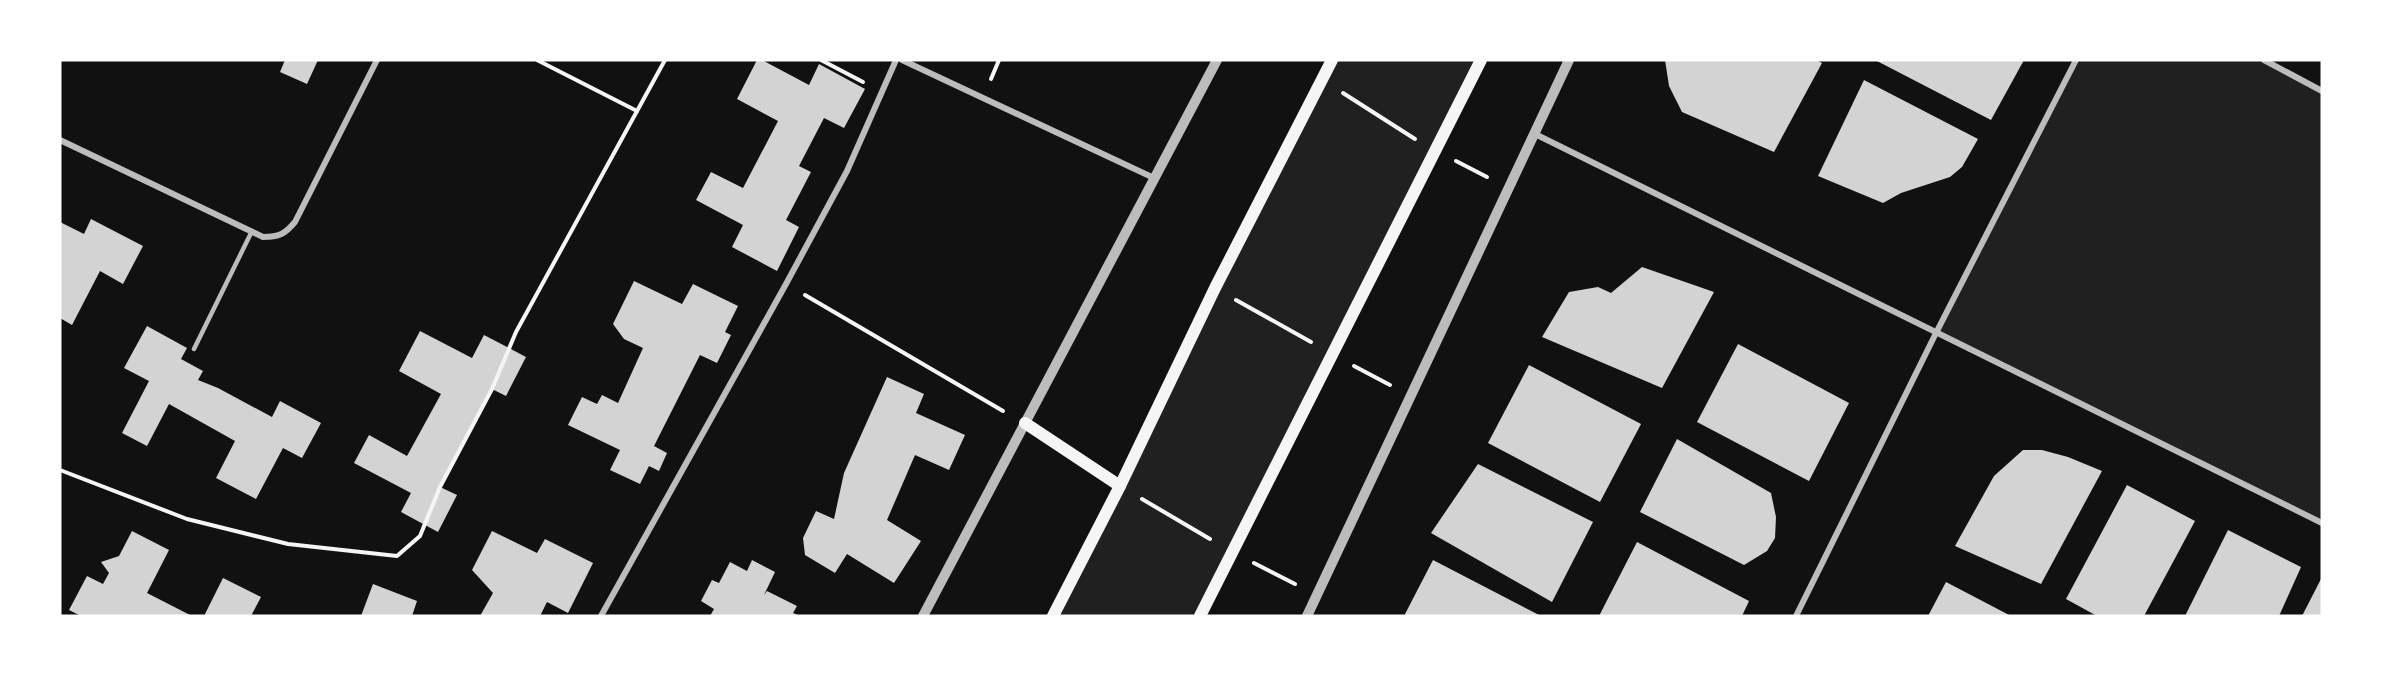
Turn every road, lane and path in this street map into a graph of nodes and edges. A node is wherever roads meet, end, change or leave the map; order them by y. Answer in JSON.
{"nodes":[{"id":1,"x":377,"y":60,"type":"edge"},
{"id":2,"x":537,"y":60,"type":"edge"},
{"id":3,"x":665,"y":60,"type":"edge"},
{"id":4,"x":821,"y":60,"type":"edge"},
{"id":5,"x":896,"y":60,"type":"edge"},
{"id":6,"x":902,"y":60,"type":"edge"},
{"id":7,"x":1217,"y":60,"type":"edge"},
{"id":8,"x":1332,"y":60,"type":"edge"},
{"id":9,"x":1481,"y":60,"type":"edge"},
{"id":10,"x":1569,"y":60,"type":"edge"},
{"id":11,"x":2076,"y":60,"type":"edge"},
{"id":12,"x":2264,"y":60,"type":"edge"},
{"id":13,"x":1322,"y":80,"type":"junction"},
{"id":14,"x":2322,"y":91,"type":"edge"},
{"id":15,"x":882,"y":92,"type":"junction"},
{"id":16,"x":637,"y":111,"type":"junction"},
{"id":17,"x":1533,"y":133,"type":"junction"},
{"id":18,"x":60,"y":140,"type":"edge"},
{"id":19,"x":1435,"y":151,"type":"junction"},
{"id":20,"x":1154,"y":178,"type":"junction"},
{"id":21,"x":1508,"y":188,"type":"junction"},
{"id":22,"x":252,"y":231,"type":"junction"},
{"id":23,"x":786,"y":284,"type":"junction"},
{"id":24,"x":1215,"y":288,"type":"junction"},
{"id":25,"x":1936,"y":333,"type":"junction"},
{"id":26,"x":194,"y":349,"type":"dead end"},
{"id":27,"x":1332,"y":354,"type":"junction"},
{"id":28,"x":1410,"y":396,"type":"junction"},
{"id":29,"x":1024,"y":423,"type":"junction"},
{"id":30,"x":60,"y":470,"type":"edge"},
{"id":31,"x":1120,"y":486,"type":"junction"},
{"id":32,"x":2322,"y":524,"type":"edge"},
{"id":33,"x":1232,"y":552,"type":"junction"},
{"id":34,"x":1317,"y":594,"type":"junction"},
{"id":35,"x":601,"y":616,"type":"edge"},
{"id":36,"x":923,"y":616,"type":"edge"},
{"id":37,"x":1053,"y":616,"type":"edge"},
{"id":38,"x":1200,"y":616,"type":"edge"},
{"id":39,"x":1307,"y":616,"type":"edge"},
{"id":40,"x":1796,"y":616,"type":"edge"}],
"edges":[{"from":1,"to":22,"type":"street"},
{"from":2,"to":16,"type":"path"},
{"from":3,"to":16,"type":"path"},
{"from":4,"to":15,"type":"path"},
{"from":5,"to":15,"type":"street"},
{"from":6,"to":20,"type":"street"},
{"from":7,"to":20,"type":"street"},
{"from":8,"to":13,"type":"main road"},
{"from":9,"to":19,"type":"main road"},
{"from":10,"to":17,"type":"street"},
{"from":11,"to":25,"type":"street"},
{"from":12,"to":14,"type":"street"},
{"from":13,"to":19,"type":"path"},
{"from":13,"to":24,"type":"main road"},
{"from":15,"to":23,"type":"street"},
{"from":16,"to":30,"type":"path"},
{"from":17,"to":21,"type":"street"},
{"from":17,"to":25,"type":"street"},
{"from":18,"to":22,"type":"street"},
{"from":19,"to":21,"type":"path"},
{"from":19,"to":27,"type":"main road"},
{"from":20,"to":29,"type":"street"},
{"from":21,"to":28,"type":"street"},
{"from":22,"to":26,"type":"lane"},
{"from":23,"to":29,"type":"path"},
{"from":23,"to":35,"type":"street"},
{"from":24,"to":27,"type":"path"},
{"from":24,"to":31,"type":"main road"},
{"from":25,"to":32,"type":"street"},
{"from":25,"to":40,"type":"street"},
{"from":27,"to":28,"type":"path"},
{"from":27,"to":33,"type":"main road"},
{"from":28,"to":34,"type":"street"},
{"from":29,"to":31,"type":"main road"},
{"from":29,"to":36,"type":"street"},
{"from":31,"to":33,"type":"path"},
{"from":31,"to":37,"type":"main road"},
{"from":33,"to":34,"type":"path"},
{"from":33,"to":38,"type":"main road"},
{"from":34,"to":39,"type":"street"}]}
